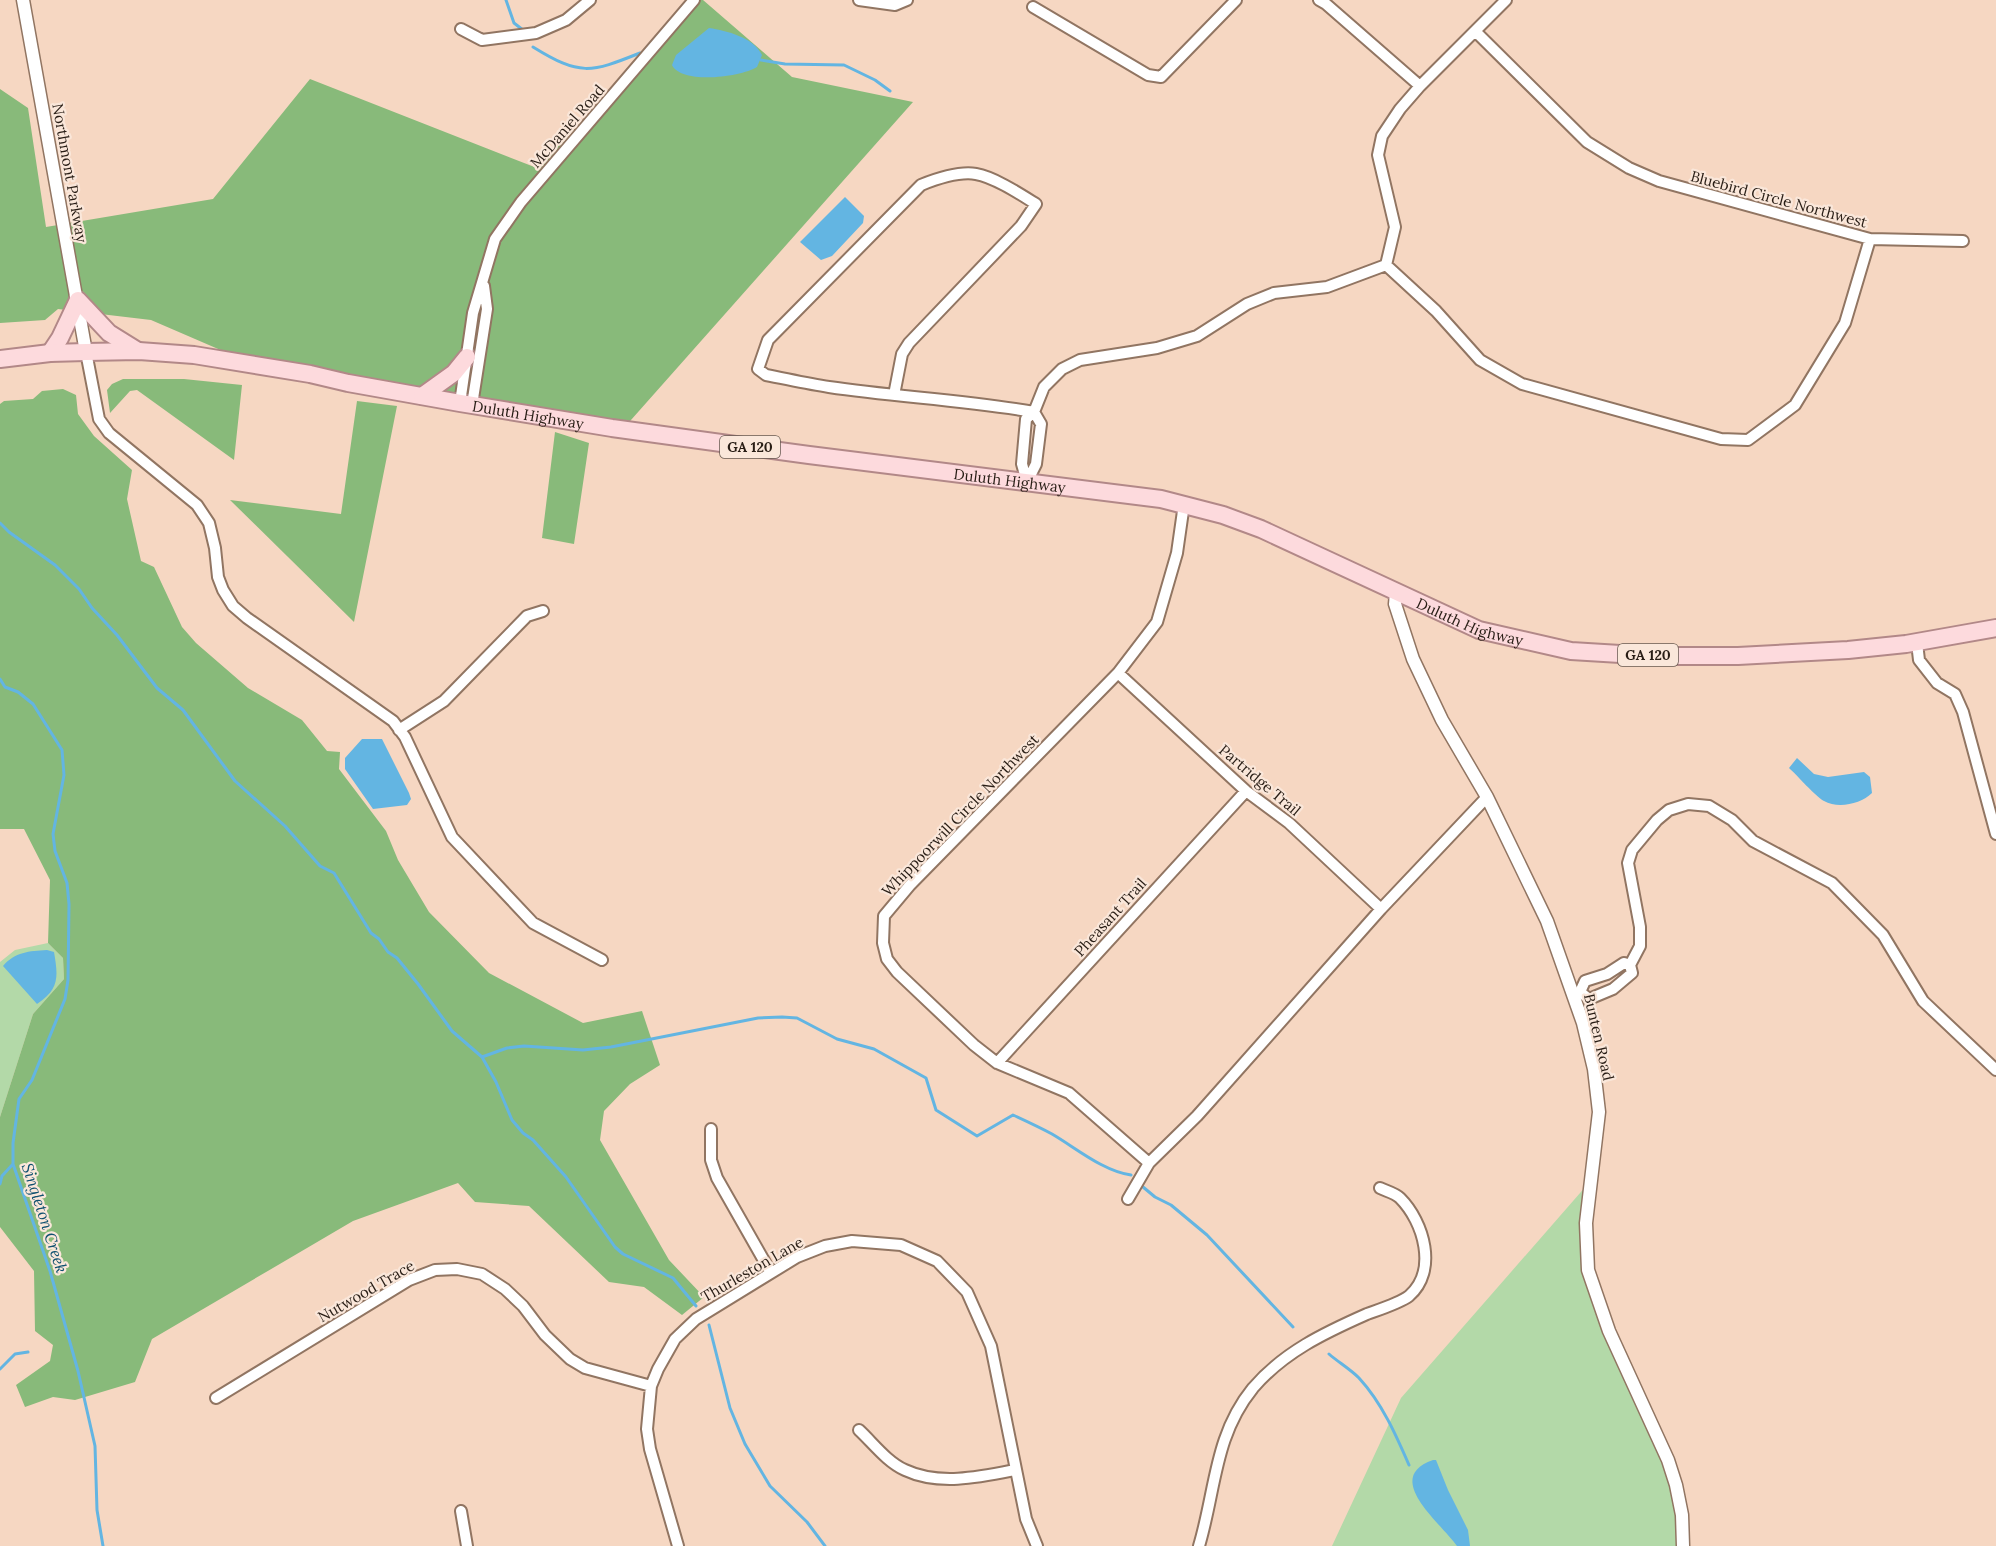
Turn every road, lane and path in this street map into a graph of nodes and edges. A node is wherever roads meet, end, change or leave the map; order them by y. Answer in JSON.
{"nodes":[{"id":1,"x":23,"y":0,"type":"edge"},
{"id":2,"x":590,"y":0,"type":"edge"},
{"id":3,"x":694,"y":0,"type":"edge"},
{"id":4,"x":859,"y":0,"type":"edge"},
{"id":5,"x":907,"y":0,"type":"edge"},
{"id":6,"x":1236,"y":0,"type":"edge"},
{"id":7,"x":1320,"y":0,"type":"edge"},
{"id":8,"x":1506,"y":0,"type":"edge"},
{"id":9,"x":1033,"y":7,"type":"dead end"},
{"id":10,"x":461,"y":29,"type":"dead end"},
{"id":11,"x":1475,"y":31,"type":"junction"},
{"id":12,"x":1420,"y":86,"type":"junction"},
{"id":13,"x":1870,"y":239,"type":"junction"},
{"id":14,"x":1963,"y":241,"type":"dead end"},
{"id":15,"x":1386,"y":265,"type":"junction"},
{"id":16,"x":483,"y":283,"type":"junction"},
{"id":17,"x":78,"y":300,"type":"junction"},
{"id":18,"x":139,"y":351,"type":"junction"},
{"id":19,"x":86,"y":352,"type":"junction"},
{"id":20,"x":50,"y":353,"type":"junction"},
{"id":21,"x":467,"y":357,"type":"junction"},
{"id":22,"x":0,"y":359,"type":"edge"},
{"id":23,"x":894,"y":395,"type":"junction"},
{"id":24,"x":422,"y":396,"type":"junction"},
{"id":25,"x":466,"y":404,"type":"junction"},
{"id":26,"x":1034,"y":412,"type":"junction"},
{"id":27,"x":1027,"y":482,"type":"junction"},
{"id":28,"x":1184,"y":504,"type":"junction"},
{"id":29,"x":1396,"y":593,"type":"junction"},
{"id":30,"x":543,"y":610,"type":"dead end"},
{"id":31,"x":1996,"y":628,"type":"edge"},
{"id":32,"x":1917,"y":643,"type":"junction"},
{"id":33,"x":1118,"y":673,"type":"junction"},
{"id":34,"x":399,"y":730,"type":"junction"},
{"id":35,"x":1246,"y":790,"type":"junction"},
{"id":36,"x":1487,"y":797,"type":"junction"},
{"id":37,"x":1996,"y":834,"type":"edge"},
{"id":38,"x":1381,"y":909,"type":"junction"},
{"id":39,"x":602,"y":960,"type":"dead end"},
{"id":40,"x":1630,"y":964,"type":"junction"},
{"id":41,"x":1611,"y":972,"type":"junction"},
{"id":42,"x":1619,"y":984,"type":"junction"},
{"id":43,"x":1577,"y":993,"type":"junction"},
{"id":44,"x":997,"y":1063,"type":"junction"},
{"id":45,"x":1996,"y":1070,"type":"edge"},
{"id":46,"x":711,"y":1129,"type":"dead end"},
{"id":47,"x":1149,"y":1163,"type":"junction"},
{"id":48,"x":1380,"y":1188,"type":"dead end"},
{"id":49,"x":1128,"y":1199,"type":"dead end"},
{"id":50,"x":771,"y":1273,"type":"junction"},
{"id":51,"x":651,"y":1386,"type":"junction"},
{"id":52,"x":216,"y":1398,"type":"dead end"},
{"id":53,"x":859,"y":1430,"type":"dead end"},
{"id":54,"x":1015,"y":1470,"type":"junction"},
{"id":55,"x":461,"y":1512,"type":"dead end"},
{"id":56,"x":467,"y":1546,"type":"edge"},
{"id":57,"x":678,"y":1546,"type":"edge"},
{"id":58,"x":1037,"y":1546,"type":"edge"},
{"id":59,"x":1199,"y":1546,"type":"edge"},
{"id":60,"x":1683,"y":1546,"type":"edge"}],
"edges":[{"from":1,"to":17,"type":"street","name":"Northmont Parkway"},
{"from":2,"to":10,"type":"street"},
{"from":3,"to":16,"type":"street","name":"McDaniel Road"},
{"from":4,"to":5,"type":"street"},
{"from":6,"to":9,"type":"street"},
{"from":7,"to":12,"type":"street"},
{"from":8,"to":11,"type":"street"},
{"from":11,"to":12,"type":"street"},
{"from":11,"to":13,"type":"street","name":"Bluebird Circle Northwest"},
{"from":12,"to":15,"type":"street"},
{"from":13,"to":14,"type":"street"},
{"from":13,"to":15,"type":"street","name":"Bluebird Circle Northwest"},
{"from":15,"to":26,"type":"street"},
{"from":16,"to":21,"type":"street","name":"McDaniel Road"},
{"from":16,"to":25,"type":"street","name":"McDaniel Road"},
{"from":17,"to":18,"type":"main road"},
{"from":17,"to":19,"type":"street","name":"Northmont Parkway"},
{"from":17,"to":20,"type":"main road"},
{"from":18,"to":19,"type":"main road","name":"Duluth Highway","number":"GA 120"},
{"from":18,"to":24,"type":"main road","name":"Duluth Highway","number":"GA 120"},
{"from":19,"to":20,"type":"main road","name":"Duluth Highway","number":"GA 120"},
{"from":19,"to":34,"type":"street"},
{"from":20,"to":22,"type":"main road","name":"Duluth Highway","number":"GA 120"},
{"from":21,"to":24,"type":"main road"},
{"from":21,"to":25,"type":"street","name":"McDaniel Road"},
{"from":23,"to":23,"type":"street"},
{"from":23,"to":26,"type":"street"},
{"from":24,"to":25,"type":"main road","name":"Duluth Highway","number":"GA 120"},
{"from":25,"to":27,"type":"main road","name":"Duluth Highway","number":"GA 120"},
{"from":26,"to":27,"type":"street"},
{"from":27,"to":28,"type":"main road","name":"Duluth Highway","number":"GA 120"},
{"from":28,"to":29,"type":"main road","name":"Duluth Highway","number":"GA 120"},
{"from":28,"to":33,"type":"street","name":"Whippoorwill Circle Northwest"},
{"from":29,"to":32,"type":"main road","name":"Duluth Highway","number":"GA 120"},
{"from":29,"to":36,"type":"street","name":"Bunten Road"},
{"from":30,"to":34,"type":"street"},
{"from":31,"to":32,"type":"main road","name":"Duluth Highway","number":"GA 120"},
{"from":32,"to":37,"type":"street"},
{"from":33,"to":35,"type":"street","name":"Partridge Trail"},
{"from":33,"to":44,"type":"street","name":"Whippoorwill Circle Northwest"},
{"from":34,"to":39,"type":"street"},
{"from":35,"to":38,"type":"street","name":"Partridge Trail"},
{"from":35,"to":44,"type":"street","name":"Pheasant Trail"},
{"from":36,"to":38,"type":"street"},
{"from":36,"to":43,"type":"street","name":"Bunten Road"},
{"from":38,"to":47,"type":"street"},
{"from":40,"to":41,"type":"street"},
{"from":40,"to":42,"type":"street"},
{"from":40,"to":45,"type":"street"},
{"from":41,"to":42,"type":"street"},
{"from":41,"to":43,"type":"street"},
{"from":42,"to":43,"type":"street"},
{"from":43,"to":60,"type":"street","name":"Bunten Road"},
{"from":44,"to":47,"type":"street","name":"Whippoorwill Circle Northwest"},
{"from":46,"to":50,"type":"street"},
{"from":47,"to":49,"type":"street"},
{"from":48,"to":59,"type":"street"},
{"from":50,"to":51,"type":"street","name":"Thurleston Lane"},
{"from":50,"to":54,"type":"street","name":"Thurleston Lane"},
{"from":51,"to":52,"type":"street","name":"Nutwood Trace"},
{"from":51,"to":57,"type":"street","name":"Thurleston Lane"},
{"from":53,"to":54,"type":"street"},
{"from":54,"to":58,"type":"street","name":"Thurleston Lane"},
{"from":55,"to":56,"type":"street"}]}
